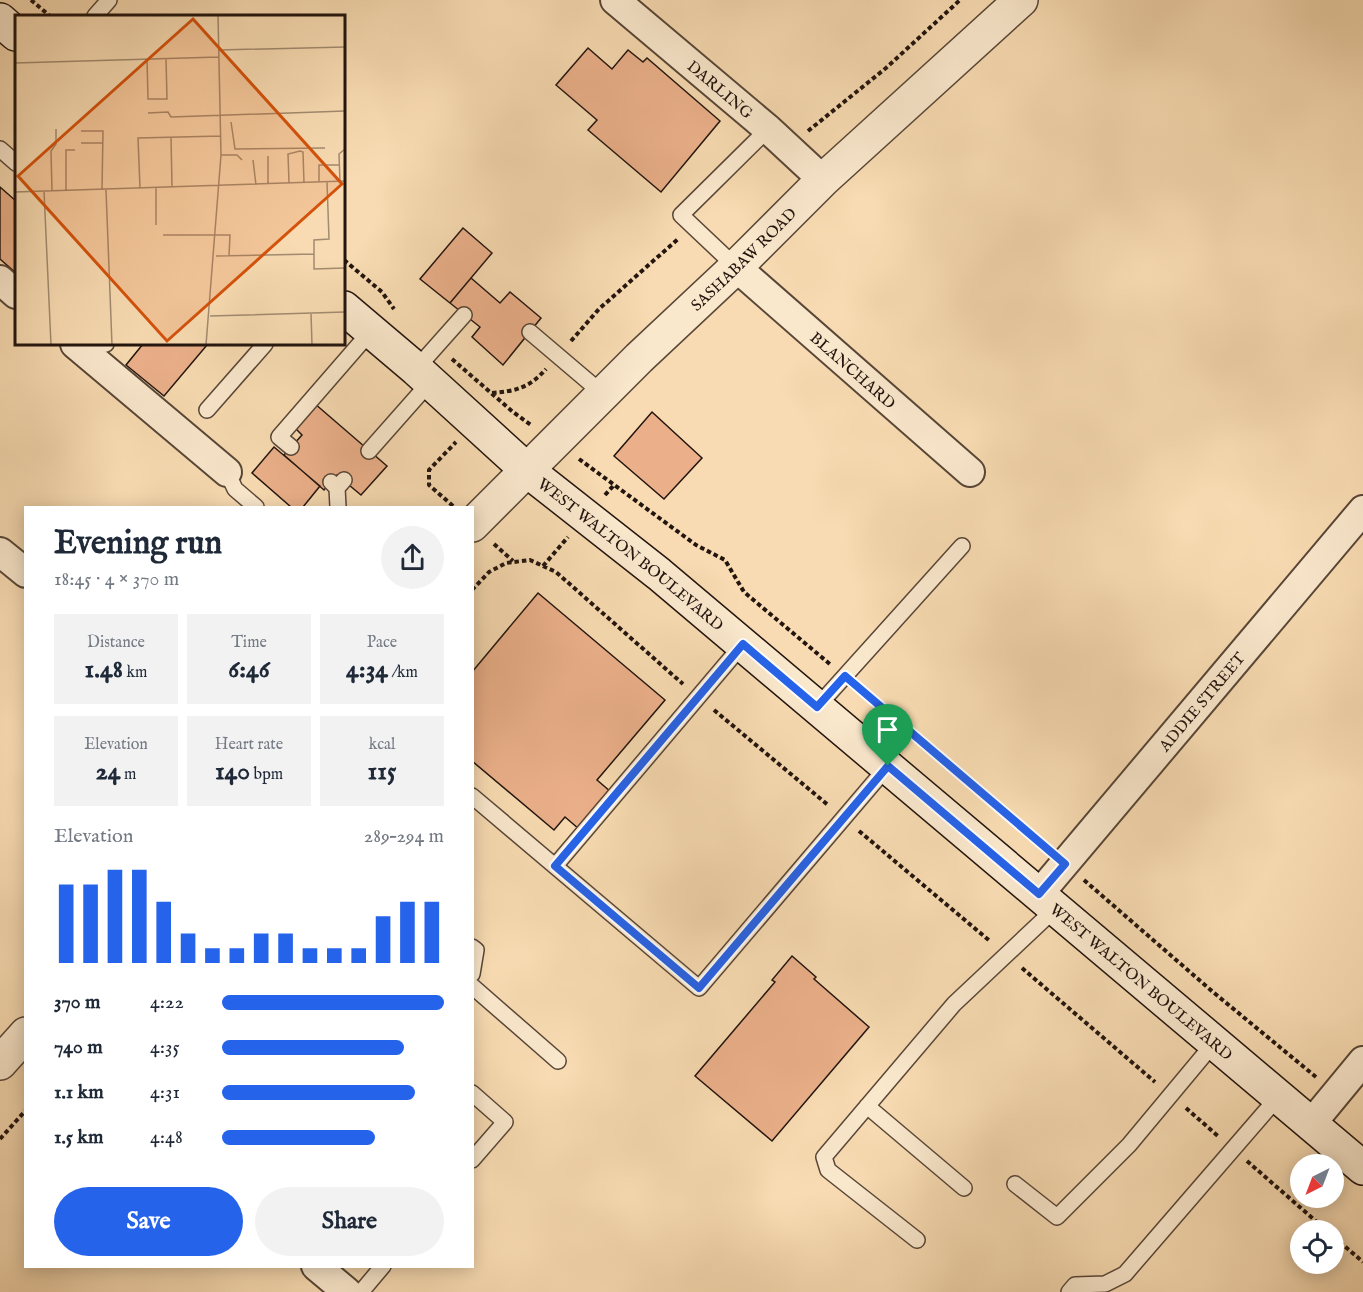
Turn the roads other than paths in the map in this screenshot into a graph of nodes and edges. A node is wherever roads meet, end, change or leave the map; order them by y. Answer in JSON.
{"nodes":[{"id":1,"x":109,"y":0,"type":"edge"},
{"id":2,"x":615,"y":0,"type":"edge"},
{"id":3,"x":1021,"y":0,"type":"edge"},
{"id":4,"x":96,"y":15,"type":"edge"},
{"id":5,"x":0,"y":20,"type":"edge"},
{"id":6,"x":15,"y":33,"type":"edge"},
{"id":7,"x":768,"y":129,"type":"junction"},
{"id":8,"x":0,"y":149,"type":"edge"},
{"id":9,"x":15,"y":162,"type":"edge"},
{"id":10,"x":823,"y":180,"type":"junction"},
{"id":11,"x":736,"y":267,"type":"junction"},
{"id":12,"x":0,"y":280,"type":"edge"},
{"id":13,"x":15,"y":293,"type":"edge"},
{"id":14,"x":345,"y":309,"type":"edge"},
{"id":15,"x":464,"y":315,"type":"dead end"},
{"id":16,"x":371,"y":331,"type":"junction"},
{"id":17,"x":530,"y":332,"type":"dead end"},
{"id":18,"x":76,"y":345,"type":"edge"},
{"id":19,"x":264,"y":345,"type":"edge"},
{"id":20,"x":428,"y":365,"type":"junction"},
{"id":21,"x":603,"y":394,"type":"junction"},
{"id":22,"x":207,"y":410,"type":"dead end"},
{"id":23,"x":291,"y":447,"type":"dead end"},
{"id":24,"x":369,"y":452,"type":"dead end"},
{"id":25,"x":528,"y":471,"type":"junction"},
{"id":26,"x":226,"y":472,"type":"joint"},
{"id":27,"x":970,"y":472,"type":"dead end"},
{"id":28,"x":337,"y":484,"type":"dead end"},
{"id":29,"x":255,"y":506,"type":"edge"},
{"id":30,"x":338,"y":506,"type":"edge"},
{"id":31,"x":1363,"y":510,"type":"edge"},
{"id":32,"x":474,"y":523,"type":"edge"},
{"id":33,"x":962,"y":546,"type":"dead end"},
{"id":34,"x":0,"y":552,"type":"edge"},
{"id":35,"x":24,"y":571,"type":"edge"},
{"id":36,"x":743,"y":644,"type":"junction"},
{"id":37,"x":817,"y":707,"type":"junction"},
{"id":38,"x":888,"y":766,"type":"junction"},
{"id":39,"x":474,"y":798,"type":"edge"},
{"id":40,"x":555,"y":866,"type":"junction"},
{"id":41,"x":1048,"y":901,"type":"junction"},
{"id":42,"x":474,"y":988,"type":"edge"},
{"id":43,"x":1214,"y":1043,"type":"junction"},
{"id":44,"x":558,"y":1061,"type":"dead end"},
{"id":45,"x":1363,"y":1061,"type":"edge"},
{"id":46,"x":474,"y":1095,"type":"edge"},
{"id":47,"x":1278,"y":1097,"type":"junction"},
{"id":48,"x":867,"y":1106,"type":"junction"},
{"id":49,"x":1311,"y":1124,"type":"junction"},
{"id":50,"x":474,"y":1158,"type":"edge"},
{"id":51,"x":1363,"y":1168,"type":"edge"},
{"id":52,"x":1015,"y":1184,"type":"dead end"},
{"id":53,"x":964,"y":1188,"type":"dead end"},
{"id":54,"x":917,"y":1240,"type":"dead end"},
{"id":55,"x":318,"y":1268,"type":"edge"},
{"id":56,"x":381,"y":1268,"type":"edge"},
{"id":57,"x":346,"y":1292,"type":"edge"},
{"id":58,"x":361,"y":1292,"type":"edge"},
{"id":59,"x":1069,"y":1292,"type":"edge"}],
"edges":[{"from":1,"to":4,"type":"lane"},
{"from":2,"to":7,"type":"street","name":"DARLING"},
{"from":3,"to":10,"type":"main road","name":"SASHABAW ROAD"},
{"from":5,"to":6,"type":"main road"},
{"from":7,"to":10,"type":"street","name":"DARLING"},
{"from":7,"to":11,"type":"lane"},
{"from":8,"to":9,"type":"lane"},
{"from":10,"to":11,"type":"main road","name":"SASHABAW ROAD"},
{"from":11,"to":21,"type":"main road","name":"SASHABAW ROAD"},
{"from":11,"to":27,"type":"street","name":"BLANCHARD"},
{"from":12,"to":13,"type":"street"},
{"from":14,"to":16,"type":"main road","name":"WEST WALTON BOULEVARD"},
{"from":15,"to":20,"type":"lane"},
{"from":16,"to":20,"type":"main road","name":"WEST WALTON BOULEVARD"},
{"from":16,"to":23,"type":"lane"},
{"from":17,"to":21,"type":"lane"},
{"from":18,"to":26,"type":"street"},
{"from":19,"to":22,"type":"lane"},
{"from":20,"to":24,"type":"lane"},
{"from":20,"to":25,"type":"main road","name":"WEST WALTON BOULEVARD"},
{"from":21,"to":25,"type":"main road","name":"SASHABAW ROAD"},
{"from":25,"to":32,"type":"main road","name":"SASHABAW ROAD"},
{"from":25,"to":36,"type":"main road","name":"WEST WALTON BOULEVARD"},
{"from":26,"to":29,"type":"lane"},
{"from":28,"to":30,"type":"lane"},
{"from":31,"to":41,"type":"street","name":"ADDIE STREET"},
{"from":33,"to":37,"type":"lane"},
{"from":34,"to":35,"type":"street"},
{"from":36,"to":37,"type":"main road","name":"WEST WALTON BOULEVARD"},
{"from":36,"to":40,"type":"lane"},
{"from":37,"to":38,"type":"main road","name":"WEST WALTON BOULEVARD"},
{"from":38,"to":40,"type":"lane"},
{"from":38,"to":41,"type":"main road","name":"WEST WALTON BOULEVARD"},
{"from":39,"to":40,"type":"lane"},
{"from":41,"to":43,"type":"main road","name":"WEST WALTON BOULEVARD"},
{"from":41,"to":48,"type":"lane"},
{"from":42,"to":44,"type":"lane"},
{"from":43,"to":47,"type":"main road","name":"WEST WALTON BOULEVARD"},
{"from":43,"to":52,"type":"lane"},
{"from":45,"to":49,"type":"street"},
{"from":46,"to":50,"type":"lane"},
{"from":47,"to":49,"type":"main road","name":"WEST WALTON BOULEVARD"},
{"from":47,"to":59,"type":"lane"},
{"from":48,"to":53,"type":"lane"},
{"from":48,"to":54,"type":"lane"},
{"from":49,"to":51,"type":"main road","name":"WEST WALTON BOULEVARD"},
{"from":55,"to":57,"type":"street"},
{"from":56,"to":58,"type":"lane"}]}
